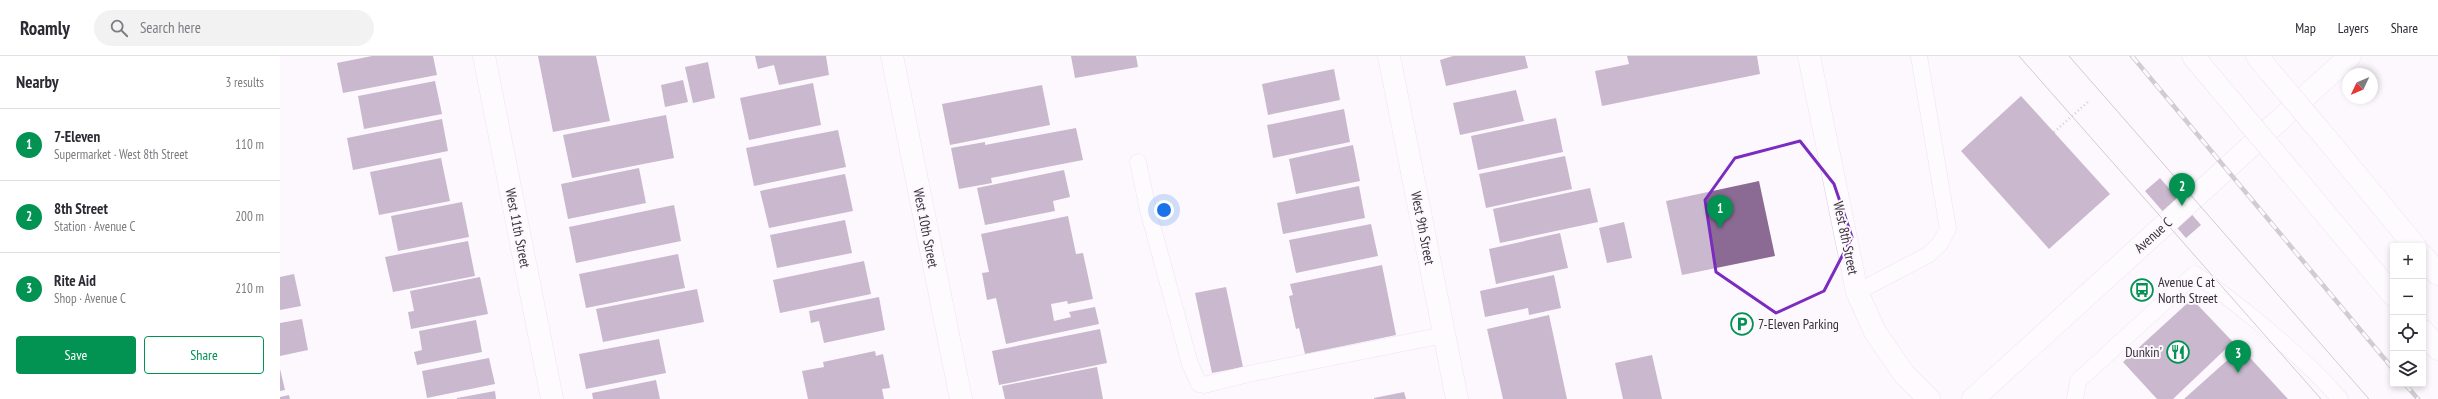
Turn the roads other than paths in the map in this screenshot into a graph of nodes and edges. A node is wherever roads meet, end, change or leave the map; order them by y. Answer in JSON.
{"nodes":[{"id":1,"x":484,"y":56,"type":"edge"},
{"id":2,"x":892,"y":56,"type":"edge"},
{"id":3,"x":1389,"y":56,"type":"edge"},
{"id":4,"x":1809,"y":56,"type":"edge"},
{"id":5,"x":1919,"y":56,"type":"edge"},
{"id":6,"x":2193,"y":56,"type":"edge"},
{"id":7,"x":2257,"y":56,"type":"edge"},
{"id":8,"x":2350,"y":56,"type":"edge"},
{"id":9,"x":1138,"y":162,"type":"dead end"},
{"id":10,"x":2413,"y":243,"type":"edge"},
{"id":11,"x":2426,"y":260,"type":"edge"},
{"id":12,"x":2438,"y":274,"type":"edge"},
{"id":13,"x":2390,"y":291,"type":"edge"},
{"id":14,"x":1857,"y":292,"type":"junction"},
{"id":15,"x":1444,"y":335,"type":"junction"},
{"id":16,"x":2426,"y":335,"type":"edge"},
{"id":17,"x":2438,"y":349,"type":"edge"},
{"id":18,"x":552,"y":399,"type":"edge"},
{"id":19,"x":961,"y":399,"type":"edge"},
{"id":20,"x":1457,"y":399,"type":"edge"},
{"id":21,"x":1930,"y":399,"type":"edge"},
{"id":22,"x":1973,"y":399,"type":"edge"},
{"id":23,"x":2075,"y":399,"type":"edge"},
{"id":24,"x":2340,"y":399,"type":"edge"}],
"edges":[{"from":1,"to":18,"type":"main road","name":"West 11th Street"},
{"from":2,"to":19,"type":"main road","name":"West 10th Street"},
{"from":3,"to":15,"type":"main road","name":"West 9th Street"},
{"from":4,"to":14,"type":"main road","name":"West 8th Street"},
{"from":5,"to":14,"type":"lane"},
{"from":6,"to":13,"type":"main road","bridge":true},
{"from":7,"to":10,"type":"main road","bridge":true},
{"from":8,"to":22,"type":"main road","name":"Avenue C"},
{"from":9,"to":15,"type":"lane"},
{"from":11,"to":12,"type":"main road"},
{"from":14,"to":21,"type":"main road","name":"West 8th Street"},
{"from":15,"to":20,"type":"main road","name":"West 9th Street"},
{"from":16,"to":17,"type":"main road"},
{"from":23,"to":24,"type":"lane"}]}
